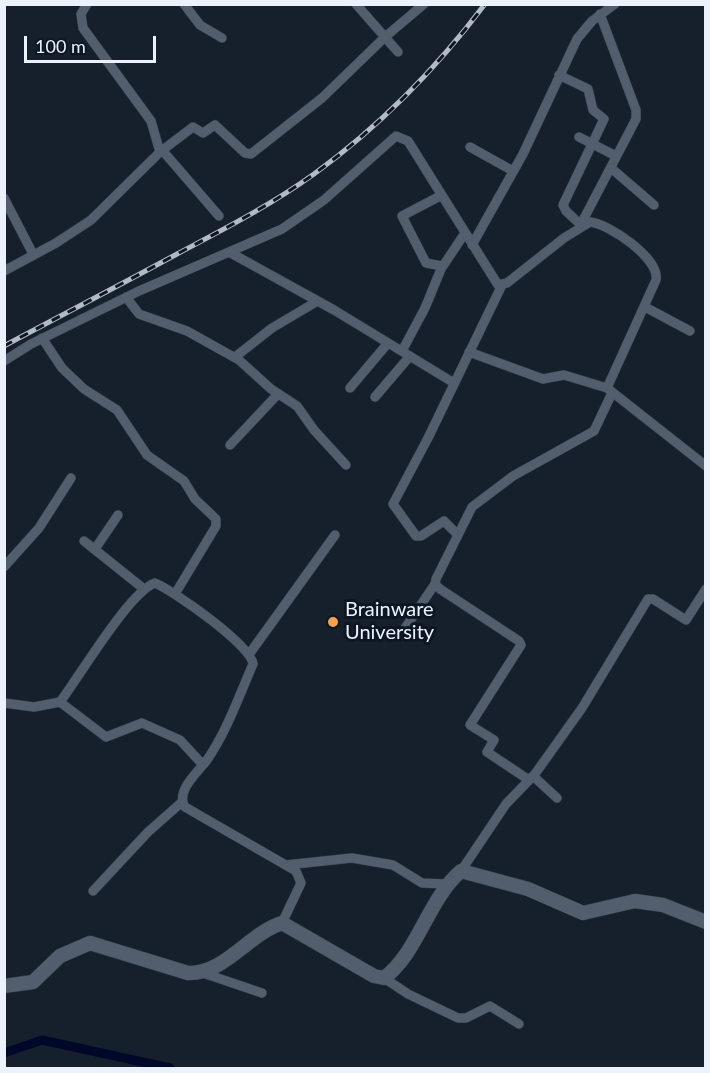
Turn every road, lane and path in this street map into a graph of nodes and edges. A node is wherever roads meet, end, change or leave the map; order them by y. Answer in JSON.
{"nodes":[{"id":1,"x":87,"y":4,"type":"edge"},
{"id":2,"x":184,"y":4,"type":"edge"},
{"id":3,"x":356,"y":4,"type":"edge"},
{"id":4,"x":424,"y":4,"type":"edge"},
{"id":5,"x":615,"y":4,"type":"edge"},
{"id":6,"x":600,"y":15,"type":"junction"},
{"id":7,"x":385,"y":37,"type":"junction"},
{"id":8,"x":222,"y":38,"type":"dead end"},
{"id":9,"x":398,"y":52,"type":"dead end"},
{"id":10,"x":559,"y":75,"type":"junction"},
{"id":11,"x":579,"y":137,"type":"dead end"},
{"id":12,"x":592,"y":144,"type":"junction"},
{"id":13,"x":470,"y":147,"type":"dead end"},
{"id":14,"x":161,"y":151,"type":"junction"},
{"id":15,"x":616,"y":156,"type":"junction"},
{"id":16,"x":611,"y":168,"type":"junction"},
{"id":17,"x":513,"y":171,"type":"junction"},
{"id":18,"x":442,"y":195,"type":"junction"},
{"id":19,"x":4,"y":198,"type":"edge"},
{"id":20,"x":654,"y":205,"type":"dead end"},
{"id":21,"x":219,"y":216,"type":"dead end"},
{"id":22,"x":580,"y":227,"type":"junction"},
{"id":23,"x":465,"y":233,"type":"junction"},
{"id":24,"x":472,"y":245,"type":"junction"},
{"id":25,"x":229,"y":252,"type":"junction"},
{"id":26,"x":33,"y":254,"type":"junction"},
{"id":27,"x":442,"y":266,"type":"junction"},
{"id":28,"x":4,"y":271,"type":"edge"},
{"id":29,"x":502,"y":285,"type":"junction"},
{"id":30,"x":126,"y":297,"type":"junction"},
{"id":31,"x":316,"y":302,"type":"junction"},
{"id":32,"x":645,"y":308,"type":"junction"},
{"id":33,"x":690,"y":332,"type":"dead end"},
{"id":34,"x":42,"y":339,"type":"junction"},
{"id":35,"x":388,"y":343,"type":"junction"},
{"id":36,"x":469,"y":352,"type":"junction"},
{"id":37,"x":406,"y":353,"type":"junction"},
{"id":38,"x":235,"y":357,"type":"junction"},
{"id":39,"x":4,"y":361,"type":"edge"},
{"id":40,"x":454,"y":383,"type":"junction"},
{"id":41,"x":350,"y":388,"type":"dead end"},
{"id":42,"x":609,"y":390,"type":"junction"},
{"id":43,"x":278,"y":394,"type":"junction"},
{"id":44,"x":375,"y":397,"type":"dead end"},
{"id":45,"x":230,"y":445,"type":"dead end"},
{"id":46,"x":346,"y":465,"type":"dead end"},
{"id":47,"x":705,"y":466,"type":"edge"},
{"id":48,"x":71,"y":478,"type":"dead end"},
{"id":49,"x":118,"y":515,"type":"dead end"},
{"id":50,"x":457,"y":534,"type":"junction"},
{"id":51,"x":335,"y":535,"type":"dead end"},
{"id":52,"x":84,"y":541,"type":"dead end"},
{"id":53,"x":95,"y":549,"type":"junction"},
{"id":54,"x":4,"y":567,"type":"edge"},
{"id":55,"x":435,"y":584,"type":"junction"},
{"id":56,"x":144,"y":589,"type":"junction"},
{"id":57,"x":705,"y":590,"type":"edge"},
{"id":58,"x":175,"y":594,"type":"junction"},
{"id":59,"x":401,"y":634,"type":"dead end"},
{"id":60,"x":250,"y":653,"type":"junction"},
{"id":61,"x":60,"y":702,"type":"junction"},
{"id":62,"x":4,"y":703,"type":"edge"},
{"id":63,"x":203,"y":765,"type":"junction"},
{"id":64,"x":531,"y":778,"type":"junction"},
{"id":65,"x":557,"y":798,"type":"dead end"},
{"id":66,"x":182,"y":802,"type":"junction"},
{"id":67,"x":286,"y":865,"type":"junction"},
{"id":68,"x":461,"y":871,"type":"junction"},
{"id":69,"x":447,"y":885,"type":"junction"},
{"id":70,"x":93,"y":891,"type":"dead end"},
{"id":71,"x":705,"y":922,"type":"edge"},
{"id":72,"x":282,"y":923,"type":"junction"},
{"id":73,"x":203,"y":973,"type":"junction"},
{"id":74,"x":384,"y":978,"type":"junction"},
{"id":75,"x":4,"y":986,"type":"edge"},
{"id":76,"x":262,"y":993,"type":"dead end"},
{"id":77,"x":519,"y":1024,"type":"dead end"}],
"edges":[{"from":1,"to":14,"type":"street"},
{"from":2,"to":8,"type":"street"},
{"from":3,"to":7,"type":"street"},
{"from":4,"to":7,"type":"street"},
{"from":5,"to":6,"type":"street"},
{"from":6,"to":10,"type":"street"},
{"from":6,"to":15,"type":"street"},
{"from":7,"to":9,"type":"street"},
{"from":7,"to":14,"type":"street"},
{"from":10,"to":12,"type":"street"},
{"from":10,"to":17,"type":"street"},
{"from":11,"to":12,"type":"street"},
{"from":12,"to":15,"type":"street"},
{"from":12,"to":22,"type":"street"},
{"from":13,"to":17,"type":"street"},
{"from":14,"to":21,"type":"street"},
{"from":14,"to":26,"type":"street"},
{"from":15,"to":16,"type":"street"},
{"from":16,"to":20,"type":"street"},
{"from":16,"to":22,"type":"street"},
{"from":17,"to":24,"type":"street"},
{"from":18,"to":23,"type":"street"},
{"from":18,"to":25,"type":"street"},
{"from":18,"to":27,"type":"street"},
{"from":19,"to":26,"type":"street"},
{"from":22,"to":29,"type":"street"},
{"from":22,"to":32,"type":"street"},
{"from":23,"to":24,"type":"street"},
{"from":23,"to":27,"type":"street"},
{"from":24,"to":29,"type":"street"},
{"from":25,"to":30,"type":"street"},
{"from":25,"to":31,"type":"street"},
{"from":26,"to":28,"type":"street"},
{"from":27,"to":37,"type":"street"},
{"from":29,"to":36,"type":"street"},
{"from":30,"to":34,"type":"street"},
{"from":30,"to":38,"type":"street"},
{"from":31,"to":35,"type":"street"},
{"from":31,"to":38,"type":"street"},
{"from":32,"to":33,"type":"street"},
{"from":32,"to":42,"type":"street"},
{"from":34,"to":39,"type":"street"},
{"from":34,"to":58,"type":"street"},
{"from":35,"to":37,"type":"street"},
{"from":35,"to":41,"type":"street"},
{"from":36,"to":40,"type":"street"},
{"from":36,"to":42,"type":"street"},
{"from":37,"to":40,"type":"street"},
{"from":37,"to":44,"type":"street"},
{"from":38,"to":43,"type":"street"},
{"from":40,"to":50,"type":"street"},
{"from":42,"to":47,"type":"street"},
{"from":42,"to":50,"type":"street"},
{"from":43,"to":45,"type":"street"},
{"from":43,"to":46,"type":"street"},
{"from":48,"to":54,"type":"street"},
{"from":49,"to":53,"type":"street"},
{"from":50,"to":55,"type":"street"},
{"from":51,"to":60,"type":"street"},
{"from":52,"to":53,"type":"street"},
{"from":53,"to":56,"type":"street"},
{"from":55,"to":59,"type":"street"},
{"from":55,"to":64,"type":"street"},
{"from":56,"to":58,"type":"street"},
{"from":56,"to":61,"type":"street"},
{"from":57,"to":64,"type":"street"},
{"from":58,"to":60,"type":"street"},
{"from":60,"to":63,"type":"street"},
{"from":61,"to":62,"type":"street"},
{"from":61,"to":63,"type":"street"},
{"from":63,"to":66,"type":"street"},
{"from":64,"to":65,"type":"street"},
{"from":64,"to":68,"type":"street"},
{"from":66,"to":67,"type":"street"},
{"from":66,"to":70,"type":"street"},
{"from":67,"to":69,"type":"street"},
{"from":67,"to":72,"type":"street"},
{"from":68,"to":69,"type":"street"},
{"from":68,"to":71,"type":"street"},
{"from":69,"to":74,"type":"street"},
{"from":72,"to":73,"type":"street"},
{"from":72,"to":74,"type":"street"},
{"from":73,"to":75,"type":"street"},
{"from":73,"to":76,"type":"street"},
{"from":74,"to":77,"type":"street"}]}
